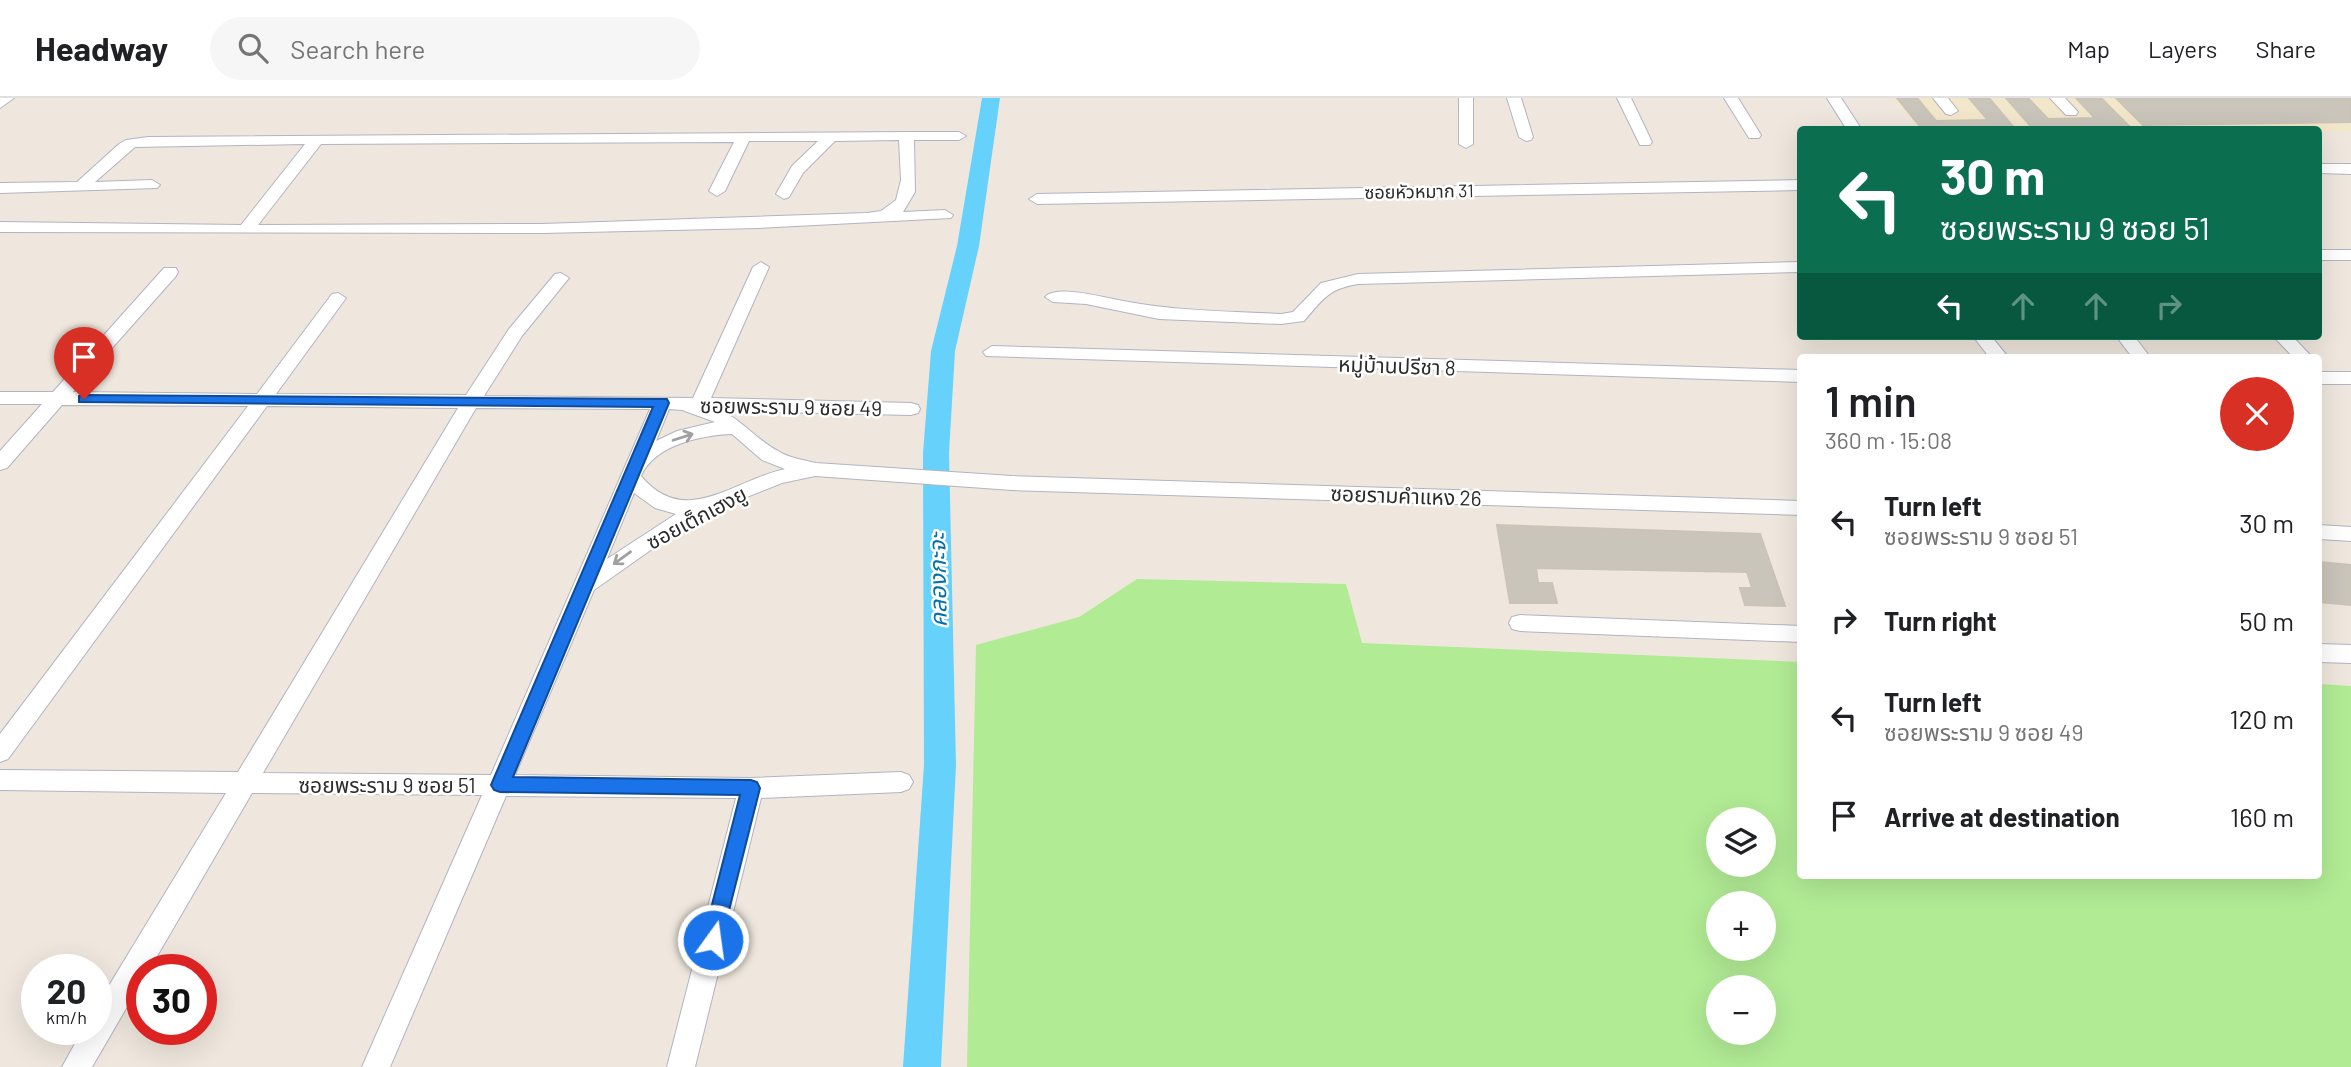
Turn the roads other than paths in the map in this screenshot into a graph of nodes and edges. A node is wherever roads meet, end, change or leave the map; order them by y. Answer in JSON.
{"nodes":[{"id":1,"x":7,"y":98,"type":"edge"},
{"id":2,"x":1466,"y":98,"type":"edge"},
{"id":3,"x":1514,"y":98,"type":"edge"},
{"id":4,"x":1624,"y":98,"type":"edge"},
{"id":5,"x":1731,"y":98,"type":"edge"},
{"id":6,"x":1834,"y":98,"type":"edge"},
{"id":7,"x":1940,"y":98,"type":"edge"},
{"id":8,"x":2057,"y":98,"type":"edge"},
{"id":9,"x":0,"y":104,"type":"edge"},
{"id":10,"x":1951,"y":111,"type":"dead end"},
{"id":11,"x":2071,"y":112,"type":"dead end"},
{"id":12,"x":1852,"y":126,"type":"edge"},
{"id":13,"x":1754,"y":135,"type":"dead end"},
{"id":14,"x":906,"y":136,"type":"junction"},
{"id":15,"x":959,"y":136,"type":"dead end"},
{"id":16,"x":831,"y":137,"type":"junction"},
{"id":17,"x":1526,"y":137,"type":"dead end"},
{"id":18,"x":743,"y":138,"type":"junction"},
{"id":19,"x":316,"y":142,"type":"junction"},
{"id":20,"x":1645,"y":142,"type":"dead end"},
{"id":21,"x":1466,"y":144,"type":"dead end"},
{"id":22,"x":2322,"y":169,"type":"edge"},
{"id":23,"x":2349,"y":171,"type":"edge"},
{"id":24,"x":152,"y":185,"type":"dead end"},
{"id":25,"x":1797,"y":185,"type":"edge"},
{"id":26,"x":81,"y":186,"type":"junction"},
{"id":27,"x":0,"y":188,"type":"edge"},
{"id":28,"x":717,"y":191,"type":"dead end"},
{"id":29,"x":784,"y":194,"type":"dead end"},
{"id":30,"x":1037,"y":199,"type":"dead end"},
{"id":31,"x":945,"y":215,"type":"dead end"},
{"id":32,"x":887,"y":217,"type":"junction"},
{"id":33,"x":0,"y":227,"type":"edge"},
{"id":34,"x":246,"y":229,"type":"junction"},
{"id":35,"x":2322,"y":255,"type":"edge"},
{"id":36,"x":2351,"y":255,"type":"edge"},
{"id":37,"x":761,"y":267,"type":"dead end"},
{"id":38,"x":1797,"y":267,"type":"edge"},
{"id":39,"x":170,"y":272,"type":"dead end"},
{"id":40,"x":561,"y":278,"type":"dead end"},
{"id":41,"x":1053,"y":297,"type":"dead end"},
{"id":42,"x":338,"y":298,"type":"dead end"},
{"id":43,"x":1985,"y":340,"type":"edge"},
{"id":44,"x":2128,"y":340,"type":"edge"},
{"id":45,"x":2286,"y":340,"type":"edge"},
{"id":46,"x":992,"y":352,"type":"dead end"},
{"id":47,"x":1997,"y":354,"type":"edge"},
{"id":48,"x":2139,"y":354,"type":"edge"},
{"id":49,"x":2300,"y":354,"type":"edge"},
{"id":50,"x":1797,"y":376,"type":"edge"},
{"id":51,"x":2322,"y":376,"type":"edge"},
{"id":52,"x":2351,"y":378,"type":"edge"},
{"id":53,"x":0,"y":398,"type":"edge"},
{"id":54,"x":59,"y":399,"type":"junction"},
{"id":55,"x":261,"y":401,"type":"junction"},
{"id":56,"x":470,"y":403,"type":"junction"},
{"id":57,"x":662,"y":403,"type":"junction"},
{"id":58,"x":692,"y":404,"type":"junction"},
{"id":59,"x":911,"y":409,"type":"dead end"},
{"id":60,"x":736,"y":427,"type":"junction"},
{"id":61,"x":0,"y":463,"type":"edge"},
{"id":62,"x":634,"y":469,"type":"junction"},
{"id":63,"x":816,"y":470,"type":"junction"},
{"id":64,"x":1012,"y":482,"type":"joint"},
{"id":65,"x":708,"y":507,"type":"junction"},
{"id":66,"x":1797,"y":509,"type":"edge"},
{"id":67,"x":2322,"y":532,"type":"edge"},
{"id":68,"x":2351,"y":534,"type":"edge"},
{"id":69,"x":586,"y":585,"type":"junction"},
{"id":70,"x":1520,"y":622,"type":"dead end"},
{"id":71,"x":1797,"y":634,"type":"edge"},
{"id":72,"x":2322,"y":653,"type":"edge"},
{"id":73,"x":2351,"y":654,"type":"edge"},
{"id":74,"x":0,"y":752,"type":"edge"},
{"id":75,"x":0,"y":780,"type":"edge"},
{"id":76,"x":901,"y":782,"type":"dead end"},
{"id":77,"x":242,"y":784,"type":"junction"},
{"id":78,"x":500,"y":785,"type":"junction"},
{"id":79,"x":751,"y":788,"type":"junction"},
{"id":80,"x":76,"y":1067,"type":"edge"},
{"id":81,"x":376,"y":1067,"type":"edge"},
{"id":82,"x":681,"y":1067,"type":"edge"}],
"edges":[{"from":1,"to":9,"type":"street"},
{"from":2,"to":21,"type":"street"},
{"from":3,"to":17,"type":"street"},
{"from":4,"to":20,"type":"street"},
{"from":5,"to":13,"type":"street"},
{"from":6,"to":12,"type":"street"},
{"from":7,"to":10,"type":"street"},
{"from":8,"to":11,"type":"street"},
{"from":14,"to":15,"type":"street"},
{"from":14,"to":16,"type":"street"},
{"from":14,"to":32,"type":"street"},
{"from":16,"to":18,"type":"street"},
{"from":16,"to":29,"type":"street"},
{"from":18,"to":19,"type":"street"},
{"from":18,"to":28,"type":"street"},
{"from":19,"to":26,"type":"street"},
{"from":19,"to":34,"type":"street"},
{"from":22,"to":23,"type":"street"},
{"from":24,"to":26,"type":"street"},
{"from":25,"to":30,"type":"street","name":"ซอยหัวหมาก 31"},
{"from":26,"to":27,"type":"street"},
{"from":31,"to":32,"type":"street"},
{"from":32,"to":34,"type":"street"},
{"from":33,"to":34,"type":"street"},
{"from":35,"to":36,"type":"street"},
{"from":37,"to":58,"type":"street"},
{"from":38,"to":41,"type":"street"},
{"from":39,"to":54,"type":"street"},
{"from":40,"to":56,"type":"street"},
{"from":42,"to":55,"type":"street"},
{"from":43,"to":47,"type":"street"},
{"from":44,"to":48,"type":"street"},
{"from":45,"to":49,"type":"street"},
{"from":46,"to":50,"type":"street","name":"หมู่บ้านปรีชา 8"},
{"from":51,"to":52,"type":"street"},
{"from":53,"to":54,"type":"street","name":"ซอยพระราม 9 ซอย 49"},
{"from":54,"to":55,"type":"street","name":"ซอยพระราม 9 ซอย 49"},
{"from":54,"to":61,"type":"street"},
{"from":55,"to":56,"type":"street","name":"ซอยพระราม 9 ซอย 49"},
{"from":55,"to":74,"type":"street"},
{"from":56,"to":57,"type":"street","name":"ซอยพระราม 9 ซอย 49"},
{"from":56,"to":77,"type":"street"},
{"from":57,"to":58,"type":"street","name":"ซอยพระราม 9 ซอย 49"},
{"from":57,"to":62,"type":"street"},
{"from":58,"to":59,"type":"street","name":"ซอยพระราม 9 ซอย 49"},
{"from":58,"to":60,"type":"street","name":"ซอยเต็กเฮงยู"},
{"from":62,"to":60,"type":"street","one_way":true},
{"from":60,"to":63,"type":"street","name":"ซอยเต็กเฮงยู"},
{"from":62,"to":65,"type":"street"},
{"from":62,"to":69,"type":"street"},
{"from":63,"to":64,"type":"street","name":"ซอยเต็กเฮงยู"},
{"from":63,"to":65,"type":"street","name":"ซอยเต็กเฮงยู"},
{"from":64,"to":66,"type":"street","name":"ซอยรามคำแหง 26"},
{"from":65,"to":69,"type":"street","name":"ซอยเต็กเฮงยู","one_way":true},
{"from":67,"to":68,"type":"street"},
{"from":69,"to":78,"type":"street"},
{"from":70,"to":71,"type":"street"},
{"from":72,"to":73,"type":"street"},
{"from":75,"to":77,"type":"street","name":"ซอยพระราม 9 ซอย 51"},
{"from":76,"to":79,"type":"street","name":"ซอยพระราม 9 ซอย 51"},
{"from":77,"to":78,"type":"street","name":"ซอยพระราม 9 ซอย 51"},
{"from":77,"to":80,"type":"street"},
{"from":78,"to":79,"type":"street","name":"ซอยพระราม 9 ซอย 51"},
{"from":78,"to":81,"type":"street"},
{"from":79,"to":82,"type":"street"}]}
